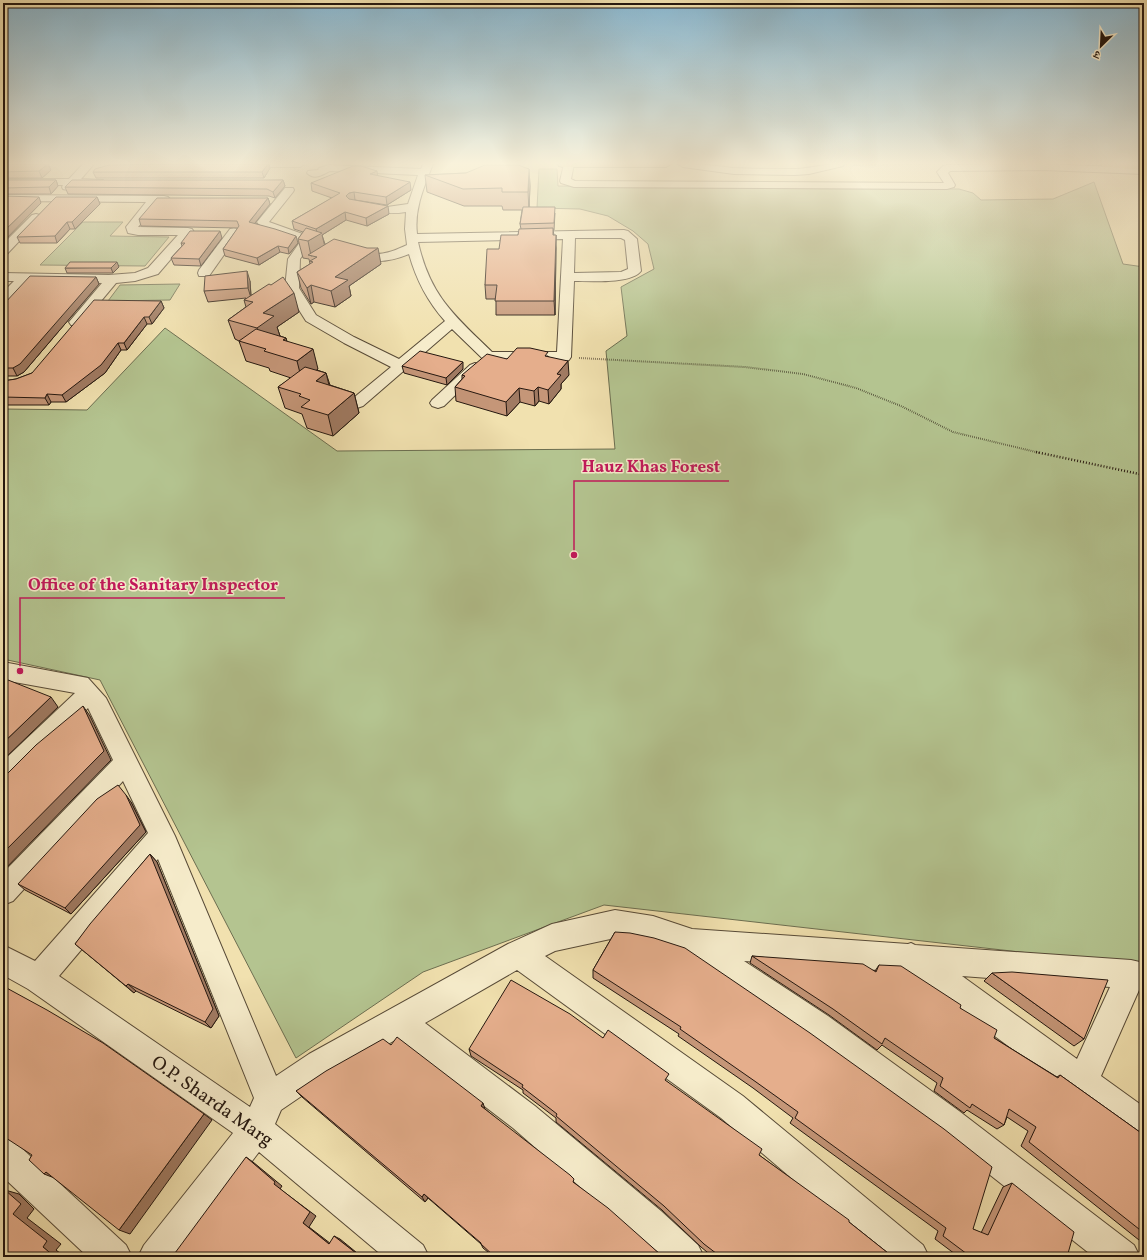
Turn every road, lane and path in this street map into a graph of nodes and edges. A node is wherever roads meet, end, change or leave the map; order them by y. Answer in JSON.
{"nodes":[{"id":1,"x":31,"y":223,"type":"edge"},
{"id":2,"x":135,"y":223,"type":"edge"},
{"id":3,"x":264,"y":223,"type":"edge"},
{"id":4,"x":411,"y":223,"type":"edge"},
{"id":5,"x":188,"y":232,"type":"junction"},
{"id":6,"x":203,"y":232,"type":"edge"},
{"id":7,"x":219,"y":232,"type":"edge"},
{"id":8,"x":569,"y":235,"type":"junction"},
{"id":9,"x":308,"y":240,"type":"junction"},
{"id":10,"x":413,"y":242,"type":"junction"},
{"id":11,"x":321,"y":244,"type":"edge"},
{"id":12,"x":342,"y":250,"type":"edge"},
{"id":13,"x":3,"y":251,"type":"edge"},
{"id":14,"x":204,"y":273,"type":"dead end"},
{"id":15,"x":3,"y":277,"type":"edge"},
{"id":16,"x":25,"y":277,"type":"junction"},
{"id":17,"x":568,"y":277,"type":"junction"},
{"id":18,"x":113,"y":278,"type":"junction"},
{"id":19,"x":3,"y":300,"type":"edge"},
{"id":20,"x":453,"y":321,"type":"junction"},
{"id":21,"x":69,"y":330,"type":"edge"},
{"id":22,"x":488,"y":356,"type":"junction"},
{"id":23,"x":564,"y":357,"type":"junction"},
{"id":24,"x":401,"y":366,"type":"junction"},
{"id":25,"x":357,"y":403,"type":"dead end"},
{"id":26,"x":438,"y":403,"type":"dead end"},
{"id":27,"x":1144,"y":475,"type":"edge"},
{"id":28,"x":5,"y":675,"type":"edge"},
{"id":29,"x":89,"y":693,"type":"junction"},
{"id":30,"x":126,"y":762,"type":"junction"},
{"id":31,"x":3,"y":777,"type":"edge"},
{"id":32,"x":162,"y":836,"type":"junction"},
{"id":33,"x":3,"y":892,"type":"edge"},
{"id":34,"x":692,"y":943,"type":"junction"},
{"id":35,"x":518,"y":954,"type":"junction"},
{"id":36,"x":911,"y":958,"type":"junction"},
{"id":37,"x":3,"y":959,"type":"edge"},
{"id":38,"x":1137,"y":976,"type":"edge"},
{"id":39,"x":38,"y":978,"type":"junction"},
{"id":40,"x":398,"y":1021,"type":"junction"},
{"id":41,"x":1082,"y":1082,"type":"junction"},
{"id":42,"x":270,"y":1099,"type":"junction"},
{"id":43,"x":1144,"y":1127,"type":"edge"},
{"id":44,"x":256,"y":1130,"type":"junction"},
{"id":45,"x":3,"y":1154,"type":"edge"},
{"id":46,"x":114,"y":1257,"type":"edge"},
{"id":47,"x":156,"y":1257,"type":"edge"},
{"id":48,"x":411,"y":1257,"type":"edge"},
{"id":49,"x":686,"y":1257,"type":"edge"},
{"id":50,"x":911,"y":1257,"type":"edge"},
{"id":51,"x":1122,"y":1257,"type":"edge"}],
"edges":[{"from":1,"to":13,"type":"street"},
{"from":2,"to":5,"type":"street"},
{"from":3,"to":9,"type":"street"},
{"from":4,"to":10,"type":"street"},
{"from":5,"to":6,"type":"street"},
{"from":5,"to":18,"type":"street"},
{"from":7,"to":14,"type":"street"},
{"from":8,"to":10,"type":"street"},
{"from":8,"to":17,"type":"street"},
{"from":8,"to":17,"type":"street"},
{"from":9,"to":11,"type":"street"},
{"from":9,"to":24,"type":"street"},
{"from":10,"to":12,"type":"street"},
{"from":10,"to":20,"type":"street"},
{"from":15,"to":16,"type":"street"},
{"from":16,"to":18,"type":"street"},
{"from":16,"to":19,"type":"street"},
{"from":17,"to":23,"type":"street"},
{"from":18,"to":21,"type":"street"},
{"from":20,"to":22,"type":"street"},
{"from":20,"to":24,"type":"street"},
{"from":22,"to":23,"type":"street"},
{"from":22,"to":26,"type":"street"},
{"from":23,"to":27,"type":"path"},
{"from":24,"to":25,"type":"street"},
{"from":28,"to":29,"type":"street"},
{"from":29,"to":30,"type":"street"},
{"from":29,"to":31,"type":"street"},
{"from":30,"to":32,"type":"street"},
{"from":30,"to":33,"type":"street"},
{"from":32,"to":39,"type":"street"},
{"from":32,"to":42,"type":"street"},
{"from":34,"to":35,"type":"street"},
{"from":34,"to":36,"type":"street"},
{"from":34,"to":51,"type":"street"},
{"from":35,"to":40,"type":"street"},
{"from":35,"to":50,"type":"street"},
{"from":36,"to":38,"type":"street"},
{"from":36,"to":41,"type":"street"},
{"from":37,"to":39,"type":"street","name":"O.P. Sharda Marg"},
{"from":38,"to":41,"type":"street"},
{"from":39,"to":44,"type":"street","name":"O.P. Sharda Marg"},
{"from":40,"to":42,"type":"street"},
{"from":40,"to":49,"type":"street"},
{"from":41,"to":43,"type":"street"},
{"from":42,"to":44,"type":"street"},
{"from":44,"to":47,"type":"street"},
{"from":44,"to":48,"type":"street","name":"O.P. Sharda Marg"},
{"from":45,"to":46,"type":"street"}]}
